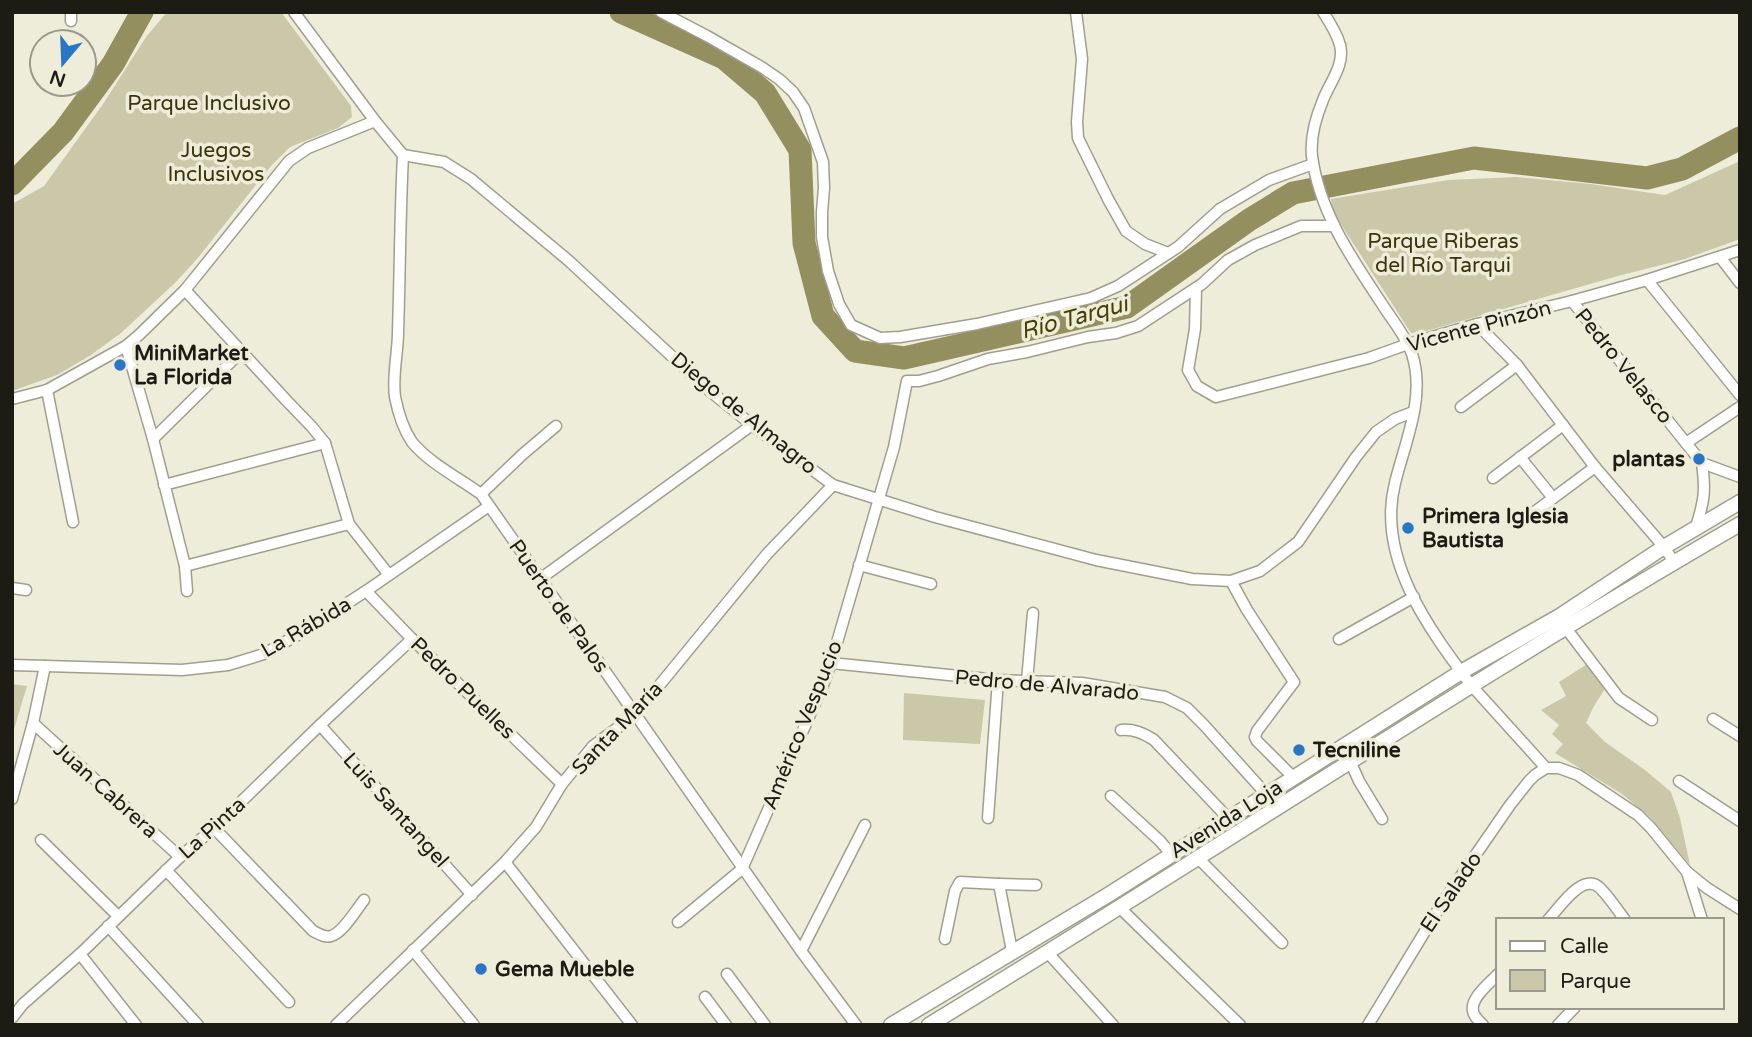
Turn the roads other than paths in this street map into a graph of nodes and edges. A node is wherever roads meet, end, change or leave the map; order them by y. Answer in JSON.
{"nodes":[{"id":1,"x":294,"y":12,"type":"edge"},
{"id":2,"x":661,"y":12,"type":"edge"},
{"id":3,"x":1076,"y":12,"type":"edge"},
{"id":4,"x":1323,"y":12,"type":"edge"},
{"id":5,"x":376,"y":121,"type":"junction"},
{"id":6,"x":403,"y":155,"type":"junction"},
{"id":7,"x":1313,"y":164,"type":"junction"},
{"id":8,"x":1334,"y":226,"type":"junction"},
{"id":9,"x":1740,"y":250,"type":"edge"},
{"id":10,"x":1168,"y":253,"type":"junction"},
{"id":11,"x":1720,"y":257,"type":"junction"},
{"id":12,"x":1647,"y":279,"type":"junction"},
{"id":13,"x":1740,"y":283,"type":"edge"},
{"id":14,"x":1196,"y":288,"type":"junction"},
{"id":15,"x":185,"y":290,"type":"junction"},
{"id":16,"x":1572,"y":301,"type":"junction"},
{"id":17,"x":1477,"y":324,"type":"junction"},
{"id":18,"x":1408,"y":344,"type":"junction"},
{"id":19,"x":126,"y":346,"type":"junction"},
{"id":20,"x":242,"y":351,"type":"junction"},
{"id":21,"x":1517,"y":365,"type":"junction"},
{"id":22,"x":47,"y":390,"type":"junction"},
{"id":23,"x":1740,"y":396,"type":"edge"},
{"id":24,"x":12,"y":399,"type":"edge"},
{"id":25,"x":1461,"y":407,"type":"dead end"},
{"id":26,"x":1740,"y":407,"type":"edge"},
{"id":27,"x":1413,"y":412,"type":"junction"},
{"id":28,"x":752,"y":425,"type":"junction"},
{"id":29,"x":1563,"y":425,"type":"junction"},
{"id":30,"x":556,"y":426,"type":"dead end"},
{"id":31,"x":153,"y":439,"type":"junction"},
{"id":32,"x":325,"y":443,"type":"junction"},
{"id":33,"x":1686,"y":443,"type":"junction"},
{"id":34,"x":1520,"y":457,"type":"junction"},
{"id":35,"x":1702,"y":463,"type":"junction"},
{"id":36,"x":1595,"y":467,"type":"junction"},
{"id":37,"x":1740,"y":477,"type":"edge"},
{"id":38,"x":1493,"y":478,"type":"dead end"},
{"id":39,"x":164,"y":485,"type":"junction"},
{"id":40,"x":834,"y":485,"type":"junction"},
{"id":41,"x":481,"y":494,"type":"junction"},
{"id":42,"x":878,"y":498,"type":"junction"},
{"id":43,"x":1553,"y":498,"type":"junction"},
{"id":44,"x":1740,"y":502,"type":"edge"},
{"id":45,"x":489,"y":506,"type":"junction"},
{"id":46,"x":73,"y":522,"type":"dead end"},
{"id":47,"x":1521,"y":522,"type":"dead end"},
{"id":48,"x":349,"y":524,"type":"junction"},
{"id":49,"x":1740,"y":524,"type":"edge"},
{"id":50,"x":1695,"y":530,"type":"junction"},
{"id":51,"x":1664,"y":547,"type":"junction"},
{"id":52,"x":1674,"y":562,"type":"junction"},
{"id":53,"x":859,"y":565,"type":"junction"},
{"id":54,"x":185,"y":566,"type":"junction"},
{"id":55,"x":389,"y":575,"type":"junction"},
{"id":56,"x":540,"y":579,"type":"junction"},
{"id":57,"x":1231,"y":581,"type":"junction"},
{"id":58,"x":930,"y":584,"type":"dead end"},
{"id":59,"x":12,"y":588,"type":"edge"},
{"id":60,"x":26,"y":590,"type":"dead end"},
{"id":61,"x":187,"y":591,"type":"dead end"},
{"id":62,"x":366,"y":591,"type":"junction"},
{"id":63,"x":1414,"y":597,"type":"junction"},
{"id":64,"x":1033,"y":613,"type":"dead end"},
{"id":65,"x":1562,"y":623,"type":"junction"},
{"id":66,"x":412,"y":639,"type":"junction"},
{"id":67,"x":1339,"y":639,"type":"dead end"},
{"id":68,"x":831,"y":663,"type":"junction"},
{"id":69,"x":12,"y":665,"type":"edge"},
{"id":70,"x":46,"y":666,"type":"junction"},
{"id":71,"x":1461,"y":672,"type":"junction"},
{"id":72,"x":998,"y":680,"type":"junction"},
{"id":73,"x":1027,"y":681,"type":"junction"},
{"id":74,"x":1471,"y":685,"type":"junction"},
{"id":75,"x":635,"y":715,"type":"junction"},
{"id":76,"x":1713,"y":719,"type":"dead end"},
{"id":77,"x":1652,"y":720,"type":"dead end"},
{"id":78,"x":33,"y":723,"type":"junction"},
{"id":79,"x":320,"y":725,"type":"junction"},
{"id":80,"x":1121,"y":730,"type":"dead end"},
{"id":81,"x":1740,"y":736,"type":"edge"},
{"id":82,"x":1350,"y":761,"type":"junction"},
{"id":83,"x":1546,"y":768,"type":"junction"},
{"id":84,"x":1293,"y":778,"type":"junction"},
{"id":85,"x":1679,"y":781,"type":"dead end"},
{"id":86,"x":562,"y":785,"type":"junction"},
{"id":87,"x":1266,"y":794,"type":"junction"},
{"id":88,"x":1111,"y":796,"type":"dead end"},
{"id":89,"x":12,"y":799,"type":"edge"},
{"id":90,"x":988,"y":818,"type":"dead end"},
{"id":91,"x":1228,"y":818,"type":"junction"},
{"id":92,"x":1382,"y":819,"type":"dead end"},
{"id":93,"x":1740,"y":821,"type":"edge"},
{"id":94,"x":865,"y":825,"type":"dead end"},
{"id":95,"x":214,"y":828,"type":"junction"},
{"id":96,"x":41,"y":840,"type":"dead end"},
{"id":97,"x":1171,"y":854,"type":"junction"},
{"id":98,"x":180,"y":857,"type":"junction"},
{"id":99,"x":1198,"y":858,"type":"junction"},
{"id":100,"x":505,"y":862,"type":"junction"},
{"id":101,"x":742,"y":869,"type":"junction"},
{"id":102,"x":166,"y":870,"type":"junction"},
{"id":103,"x":1687,"y":872,"type":"junction"},
{"id":104,"x":999,"y":884,"type":"junction"},
{"id":105,"x":1036,"y":885,"type":"dead end"},
{"id":106,"x":472,"y":895,"type":"junction"},
{"id":107,"x":364,"y":900,"type":"dead end"},
{"id":108,"x":1119,"y":907,"type":"junction"},
{"id":109,"x":1740,"y":909,"type":"edge"},
{"id":110,"x":118,"y":916,"type":"junction"},
{"id":111,"x":1550,"y":918,"type":"edge"},
{"id":112,"x":1623,"y":918,"type":"edge"},
{"id":113,"x":1701,"y":918,"type":"edge"},
{"id":114,"x":678,"y":922,"type":"dead end"},
{"id":115,"x":108,"y":926,"type":"junction"},
{"id":116,"x":945,"y":939,"type":"dead end"},
{"id":117,"x":1282,"y":943,"type":"dead end"},
{"id":118,"x":413,"y":950,"type":"junction"},
{"id":119,"x":801,"y":951,"type":"junction"},
{"id":120,"x":1012,"y":951,"type":"junction"},
{"id":121,"x":1048,"y":953,"type":"junction"},
{"id":122,"x":80,"y":954,"type":"junction"},
{"id":123,"x":727,"y":974,"type":"dead end"},
{"id":124,"x":1496,"y":976,"type":"edge"},
{"id":125,"x":705,"y":998,"type":"dead end"},
{"id":126,"x":289,"y":1002,"type":"dead end"},
{"id":127,"x":1573,"y":1009,"type":"edge"},
{"id":128,"x":13,"y":1015,"type":"edge"},
{"id":129,"x":22,"y":1025,"type":"edge"},
{"id":130,"x":136,"y":1025,"type":"edge"},
{"id":131,"x":198,"y":1025,"type":"edge"},
{"id":132,"x":336,"y":1025,"type":"edge"},
{"id":133,"x":474,"y":1025,"type":"edge"},
{"id":134,"x":632,"y":1025,"type":"edge"},
{"id":135,"x":726,"y":1025,"type":"edge"},
{"id":136,"x":765,"y":1025,"type":"edge"},
{"id":137,"x":856,"y":1025,"type":"edge"},
{"id":138,"x":891,"y":1025,"type":"edge"},
{"id":139,"x":929,"y":1025,"type":"edge"},
{"id":140,"x":1113,"y":1025,"type":"edge"},
{"id":141,"x":1240,"y":1025,"type":"edge"},
{"id":142,"x":1368,"y":1025,"type":"edge"},
{"id":143,"x":1483,"y":1025,"type":"edge"},
{"id":144,"x":1558,"y":1025,"type":"edge"}],
"edges":[{"from":1,"to":5,"type":"street"},
{"from":2,"to":10,"type":"street"},
{"from":3,"to":10,"type":"street"},
{"from":4,"to":7,"type":"street"},
{"from":5,"to":6,"type":"street"},
{"from":5,"to":15,"type":"street"},
{"from":6,"to":28,"type":"street","name":"Diego de Almagro"},
{"from":6,"to":41,"type":"street","name":"Puerto de Palos"},
{"from":7,"to":8,"type":"street"},
{"from":7,"to":10,"type":"street"},
{"from":8,"to":14,"type":"street"},
{"from":8,"to":18,"type":"street"},
{"from":9,"to":11,"type":"street","name":"Vicente Pinzón"},
{"from":11,"to":12,"type":"street","name":"Vicente Pinzón"},
{"from":11,"to":13,"type":"street"},
{"from":12,"to":16,"type":"street","name":"Vicente Pinzón"},
{"from":12,"to":23,"type":"street"},
{"from":14,"to":18,"type":"street","name":"Vicente Pinzón"},
{"from":14,"to":42,"type":"street","name":"Américo Vespucio"},
{"from":15,"to":19,"type":"street"},
{"from":15,"to":20,"type":"street"},
{"from":16,"to":17,"type":"street","name":"Vicente Pinzón"},
{"from":16,"to":33,"type":"street","name":"Pedro Velasco"},
{"from":17,"to":18,"type":"street","name":"Vicente Pinzón"},
{"from":17,"to":21,"type":"street"},
{"from":18,"to":27,"type":"street"},
{"from":19,"to":22,"type":"street"},
{"from":19,"to":31,"type":"street"},
{"from":20,"to":31,"type":"street"},
{"from":20,"to":32,"type":"street"},
{"from":21,"to":25,"type":"street"},
{"from":21,"to":29,"type":"street"},
{"from":22,"to":24,"type":"street"},
{"from":22,"to":46,"type":"street"},
{"from":26,"to":33,"type":"street"},
{"from":27,"to":57,"type":"street","name":"Diego de Almagro"},
{"from":27,"to":63,"type":"street"},
{"from":28,"to":40,"type":"street","name":"Diego de Almagro"},
{"from":28,"to":56,"type":"street"},
{"from":29,"to":34,"type":"street"},
{"from":29,"to":36,"type":"street"},
{"from":30,"to":41,"type":"street"},
{"from":31,"to":39,"type":"street"},
{"from":32,"to":39,"type":"street"},
{"from":32,"to":48,"type":"street"},
{"from":33,"to":35,"type":"street","name":"Pedro Velasco"},
{"from":34,"to":38,"type":"street"},
{"from":34,"to":43,"type":"street"},
{"from":35,"to":37,"type":"street"},
{"from":35,"to":50,"type":"street"},
{"from":36,"to":43,"type":"street"},
{"from":36,"to":51,"type":"street"},
{"from":39,"to":54,"type":"street"},
{"from":40,"to":42,"type":"street","name":"Diego de Almagro"},
{"from":40,"to":75,"type":"street","name":"Santa María"},
{"from":41,"to":45,"type":"street","name":"Puerto de Palos"},
{"from":42,"to":53,"type":"street","name":"Américo Vespucio"},
{"from":42,"to":57,"type":"street","name":"Diego de Almagro"},
{"from":43,"to":47,"type":"street"},
{"from":44,"to":50,"type":"main road","name":"Avenida Loja"},
{"from":45,"to":55,"type":"street","name":"La Rábida"},
{"from":45,"to":56,"type":"street","name":"Puerto de Palos"},
{"from":48,"to":54,"type":"street"},
{"from":48,"to":55,"type":"street"},
{"from":49,"to":52,"type":"main road","name":"Avenida Loja"},
{"from":50,"to":51,"type":"main road","name":"Avenida Loja"},
{"from":51,"to":52,"type":"street"},
{"from":51,"to":65,"type":"main road","name":"Avenida Loja"},
{"from":52,"to":65,"type":"main road","name":"Avenida Loja"},
{"from":53,"to":58,"type":"street"},
{"from":53,"to":68,"type":"street","name":"Américo Vespucio"},
{"from":54,"to":61,"type":"street"},
{"from":55,"to":62,"type":"street","name":"La Rábida"},
{"from":56,"to":75,"type":"street","name":"Puerto de Palos"},
{"from":57,"to":84,"type":"street"},
{"from":59,"to":60,"type":"street"},
{"from":62,"to":66,"type":"street","name":"Pedro Puelles"},
{"from":62,"to":70,"type":"street","name":"La Rábida"},
{"from":63,"to":67,"type":"street"},
{"from":63,"to":71,"type":"street"},
{"from":64,"to":73,"type":"street"},
{"from":65,"to":71,"type":"main road","name":"Avenida Loja"},
{"from":65,"to":74,"type":"main road","name":"Avenida Loja"},
{"from":65,"to":77,"type":"street"},
{"from":66,"to":79,"type":"street","name":"La Pinta"},
{"from":66,"to":86,"type":"street","name":"Pedro Puelles"},
{"from":68,"to":72,"type":"street","name":"Pedro de Alvarado"},
{"from":68,"to":101,"type":"street","name":"Américo Vespucio"},
{"from":69,"to":70,"type":"street","name":"La Rábida"},
{"from":70,"to":78,"type":"street"},
{"from":71,"to":74,"type":"street"},
{"from":71,"to":84,"type":"main road","name":"Avenida Loja"},
{"from":72,"to":73,"type":"street","name":"Pedro de Alvarado"},
{"from":72,"to":90,"type":"street"},
{"from":73,"to":87,"type":"street","name":"Pedro de Alvarado"},
{"from":74,"to":82,"type":"main road","name":"Avenida Loja"},
{"from":74,"to":83,"type":"street"},
{"from":75,"to":86,"type":"street","name":"Santa María"},
{"from":75,"to":101,"type":"street","name":"Puerto de Palos"},
{"from":76,"to":81,"type":"street"},
{"from":78,"to":89,"type":"street"},
{"from":78,"to":98,"type":"street","name":"Juan Cabrera"},
{"from":79,"to":95,"type":"street","name":"La Pinta"},
{"from":79,"to":106,"type":"street","name":"Luis Santangel"},
{"from":80,"to":91,"type":"street"},
{"from":82,"to":92,"type":"street"},
{"from":82,"to":99,"type":"main road","name":"Avenida Loja"},
{"from":83,"to":103,"type":"street"},
{"from":83,"to":142,"type":"street","name":"El Salado"},
{"from":84,"to":87,"type":"main road","name":"Avenida Loja"},
{"from":85,"to":93,"type":"street"},
{"from":86,"to":100,"type":"street","name":"Santa María"},
{"from":87,"to":91,"type":"main road","name":"Avenida Loja"},
{"from":88,"to":97,"type":"street"},
{"from":91,"to":97,"type":"main road","name":"Avenida Loja"},
{"from":94,"to":119,"type":"street"},
{"from":95,"to":98,"type":"street","name":"La Pinta"},
{"from":95,"to":107,"type":"street"},
{"from":96,"to":110,"type":"street"},
{"from":97,"to":120,"type":"main road","name":"Avenida Loja"},
{"from":98,"to":102,"type":"street","name":"La Pinta"},
{"from":99,"to":108,"type":"main road","name":"Avenida Loja"},
{"from":99,"to":117,"type":"street"},
{"from":100,"to":106,"type":"street","name":"Santa María"},
{"from":100,"to":134,"type":"street"},
{"from":101,"to":114,"type":"street","name":"Américo Vespucio"},
{"from":101,"to":119,"type":"street","name":"Puerto de Palos"},
{"from":102,"to":110,"type":"street","name":"La Pinta"},
{"from":102,"to":126,"type":"street"},
{"from":103,"to":109,"type":"street"},
{"from":103,"to":113,"type":"street"},
{"from":104,"to":105,"type":"street"},
{"from":104,"to":116,"type":"street"},
{"from":104,"to":120,"type":"street"},
{"from":106,"to":118,"type":"street","name":"Santa María"},
{"from":108,"to":121,"type":"main road","name":"Avenida Loja"},
{"from":108,"to":141,"type":"street"},
{"from":110,"to":115,"type":"street","name":"La Pinta"},
{"from":111,"to":112,"type":"street"},
{"from":115,"to":122,"type":"street","name":"La Pinta"},
{"from":115,"to":131,"type":"street"},
{"from":118,"to":132,"type":"street","name":"Santa María"},
{"from":118,"to":133,"type":"street"},
{"from":119,"to":137,"type":"street","name":"Puerto de Palos"},
{"from":120,"to":138,"type":"main road","name":"Avenida Loja"},
{"from":121,"to":139,"type":"main road","name":"Avenida Loja"},
{"from":121,"to":140,"type":"street"},
{"from":122,"to":128,"type":"street","name":"La Pinta"},
{"from":122,"to":130,"type":"street"},
{"from":123,"to":136,"type":"street"},
{"from":124,"to":143,"type":"street"},
{"from":125,"to":135,"type":"street"},
{"from":127,"to":144,"type":"street"},
{"from":128,"to":129,"type":"street"}]}
